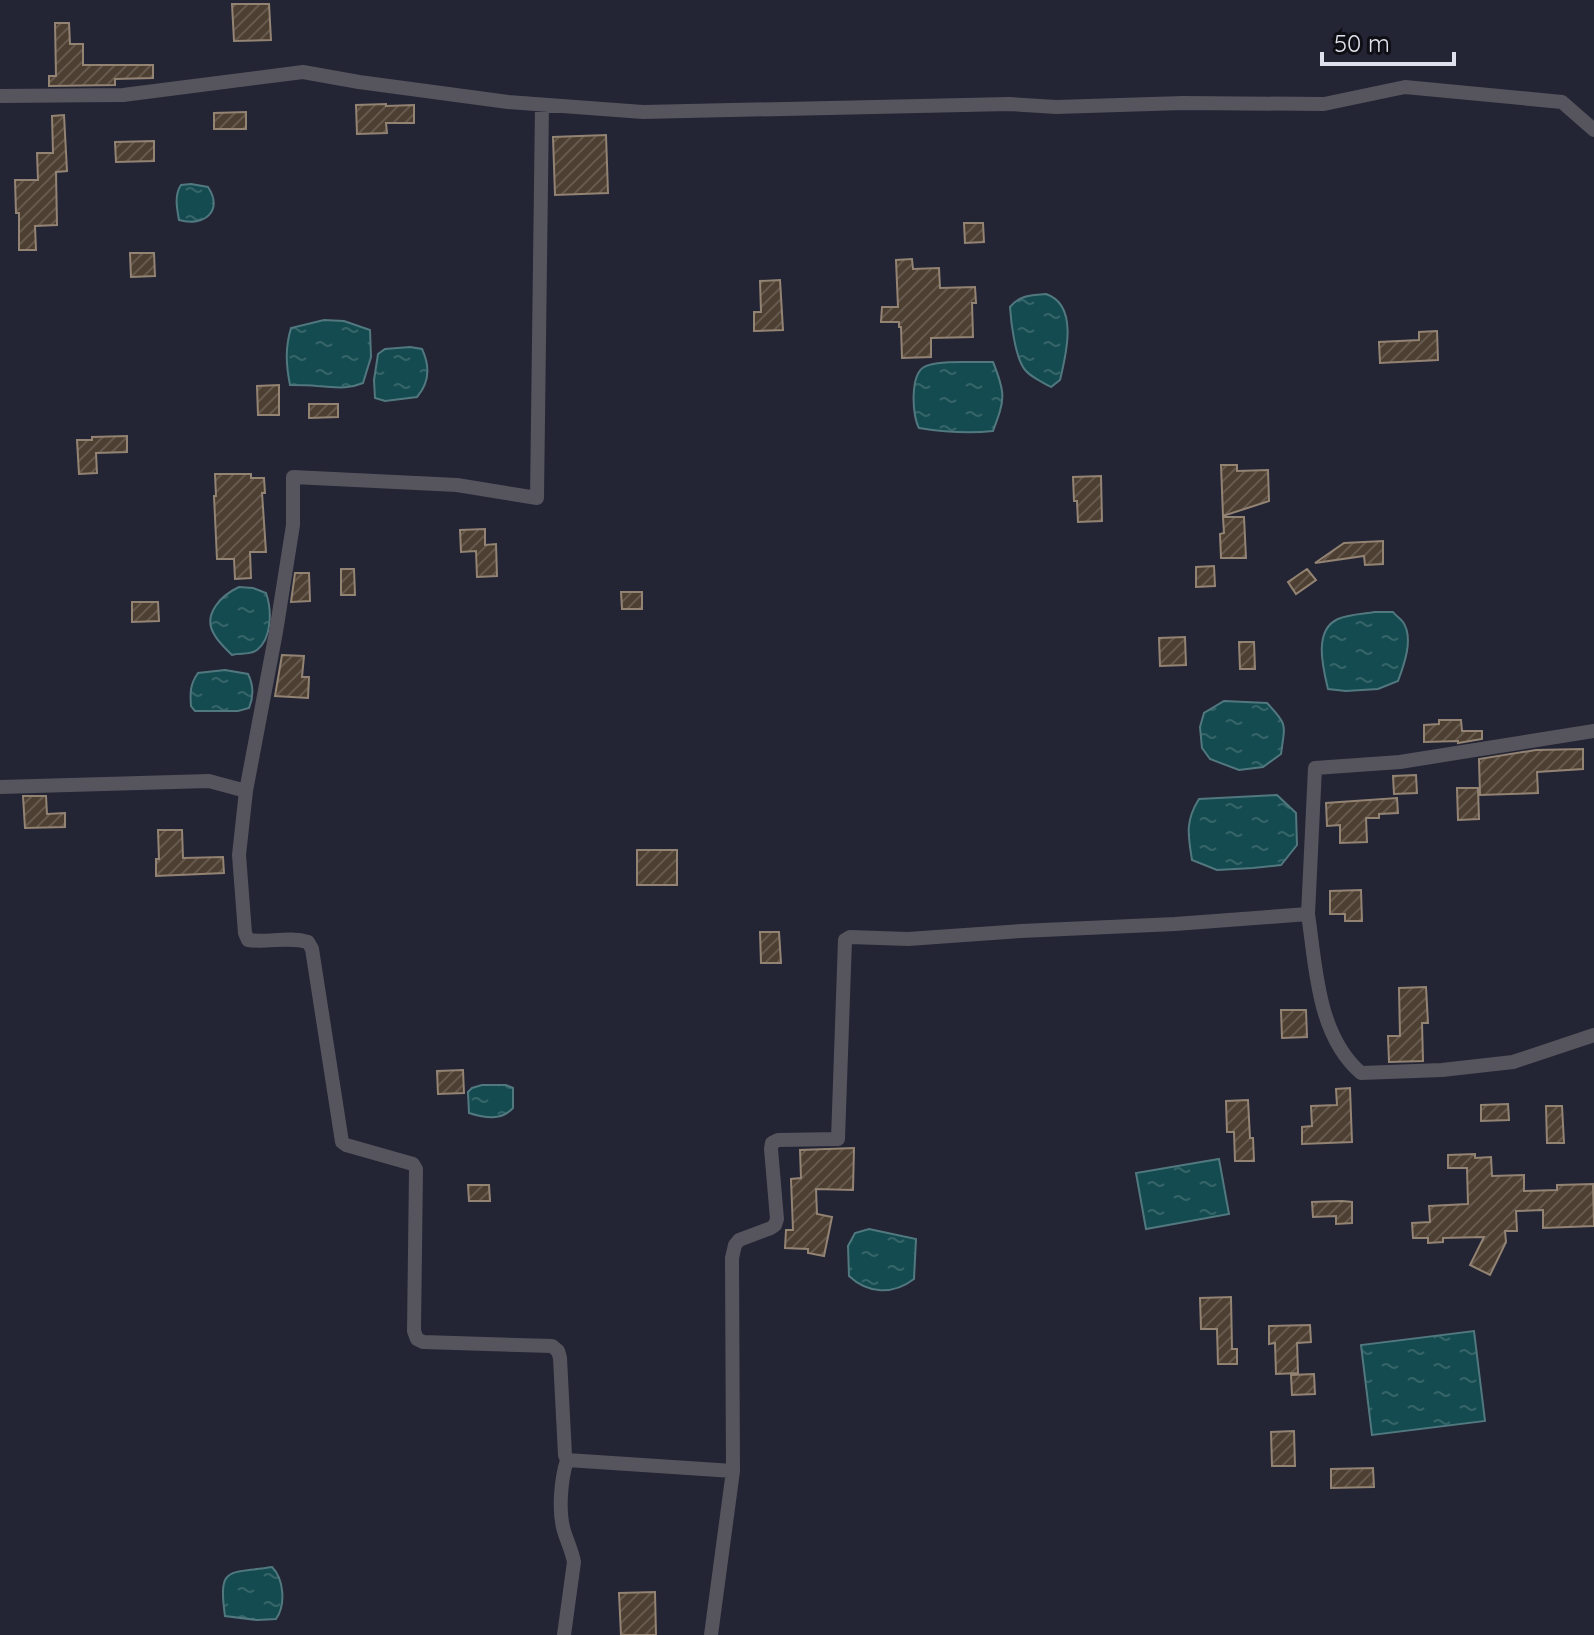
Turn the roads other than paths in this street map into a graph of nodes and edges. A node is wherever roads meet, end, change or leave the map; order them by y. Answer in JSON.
{"nodes":[{"id":1,"x":0,"y":96,"type":"edge"},
{"id":2,"x":542,"y":105,"type":"junction"},
{"id":3,"x":1594,"y":130,"type":"edge"},
{"id":4,"x":1594,"y":731,"type":"edge"},
{"id":5,"x":0,"y":787,"type":"edge"},
{"id":6,"x":246,"y":791,"type":"junction"},
{"id":7,"x":1308,"y":914,"type":"junction"},
{"id":8,"x":1594,"y":1035,"type":"edge"},
{"id":9,"x":567,"y":1460,"type":"junction"},
{"id":10,"x":733,"y":1471,"type":"junction"},
{"id":11,"x":564,"y":1635,"type":"edge"},
{"id":12,"x":711,"y":1635,"type":"edge"}],
"edges":[{"from":1,"to":2,"type":"street"},
{"from":2,"to":3,"type":"street"},
{"from":2,"to":6,"type":"street"},
{"from":4,"to":7,"type":"street"},
{"from":5,"to":6,"type":"street"},
{"from":6,"to":9,"type":"street"},
{"from":7,"to":8,"type":"street"},
{"from":7,"to":10,"type":"street"},
{"from":9,"to":10,"type":"street"},
{"from":9,"to":11,"type":"street"},
{"from":10,"to":12,"type":"street"}]}
